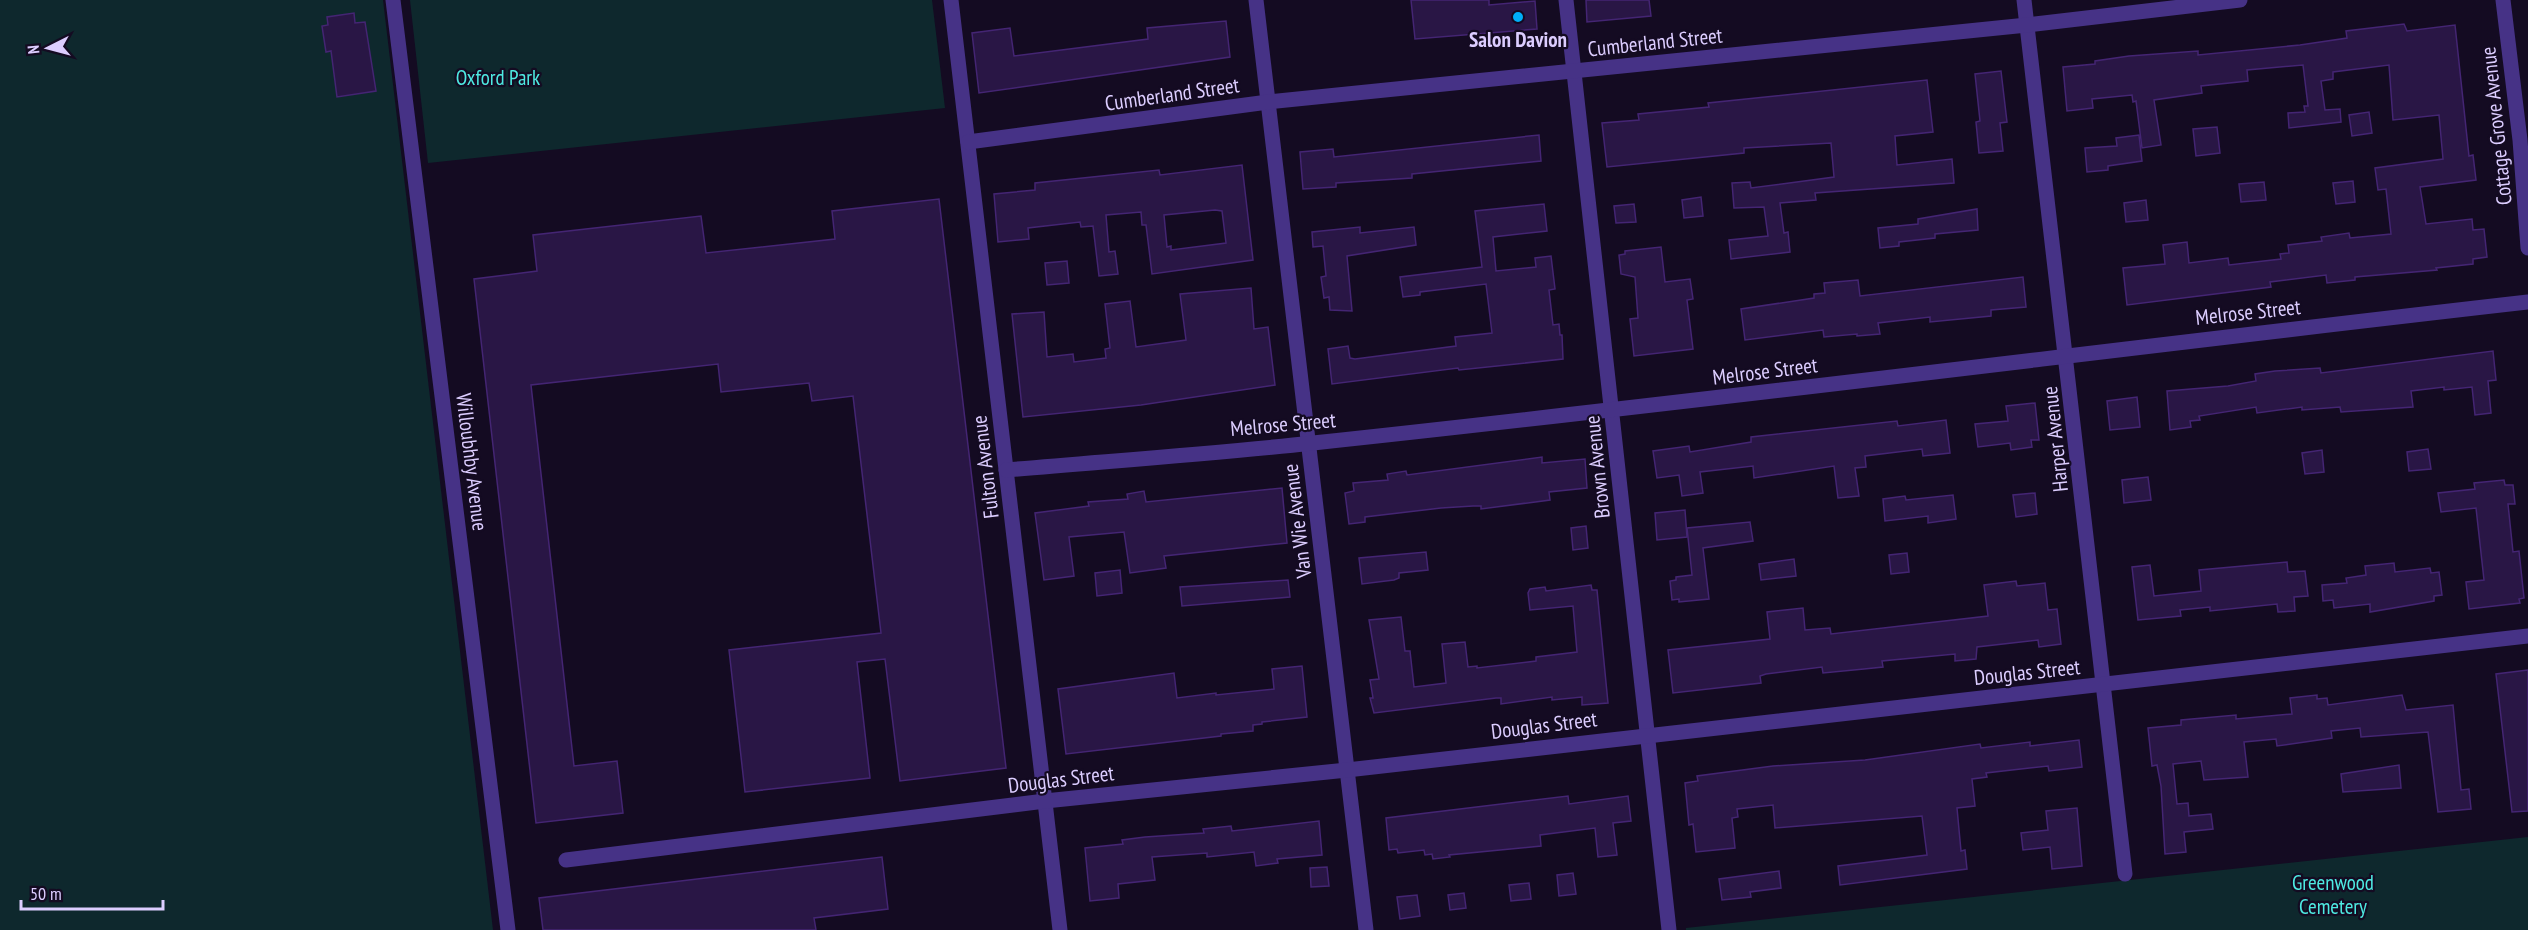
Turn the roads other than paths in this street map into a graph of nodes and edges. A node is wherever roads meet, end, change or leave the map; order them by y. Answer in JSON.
{"nodes":[{"id":1,"x":393,"y":0,"type":"edge"},
{"id":2,"x":951,"y":0,"type":"edge"},
{"id":3,"x":1256,"y":0,"type":"edge"},
{"id":4,"x":1566,"y":0,"type":"edge"},
{"id":5,"x":2024,"y":0,"type":"edge"},
{"id":6,"x":2240,"y":0,"type":"edge"},
{"id":7,"x":2504,"y":0,"type":"edge"},
{"id":8,"x":2027,"y":25,"type":"junction"},
{"id":9,"x":1574,"y":71,"type":"junction"},
{"id":10,"x":1268,"y":102,"type":"junction"},
{"id":11,"x":968,"y":142,"type":"junction"},
{"id":12,"x":2528,"y":248,"type":"edge"},
{"id":13,"x":2528,"y":302,"type":"edge"},
{"id":14,"x":2066,"y":354,"type":"junction"},
{"id":15,"x":1613,"y":410,"type":"junction"},
{"id":16,"x":1309,"y":443,"type":"junction"},
{"id":17,"x":1006,"y":470,"type":"junction"},
{"id":18,"x":2528,"y":636,"type":"edge"},
{"id":19,"x":2103,"y":685,"type":"junction"},
{"id":20,"x":1645,"y":735,"type":"junction"},
{"id":21,"x":1347,"y":770,"type":"junction"},
{"id":22,"x":1045,"y":801,"type":"junction"},
{"id":23,"x":566,"y":860,"type":"dead end"},
{"id":24,"x":2125,"y":874,"type":"dead end"},
{"id":25,"x":508,"y":930,"type":"edge"},
{"id":26,"x":1060,"y":930,"type":"edge"},
{"id":27,"x":1366,"y":930,"type":"edge"},
{"id":28,"x":1669,"y":930,"type":"edge"}],
"edges":[{"from":1,"to":25,"type":"street","name":"Willoubhby Avenue"},
{"from":2,"to":11,"type":"street","name":"Fulton Avenue"},
{"from":3,"to":10,"type":"street","name":"Van Wie Avenue"},
{"from":4,"to":9,"type":"street","name":"Brown Avenue"},
{"from":5,"to":8,"type":"street","name":"Harper Avenue"},
{"from":6,"to":8,"type":"street","name":"Cumberland Street"},
{"from":7,"to":12,"type":"street","name":"Cottage Grove Avenue"},
{"from":8,"to":9,"type":"street","name":"Cumberland Street"},
{"from":8,"to":14,"type":"street","name":"Harper Avenue"},
{"from":9,"to":10,"type":"street","name":"Cumberland Street"},
{"from":9,"to":15,"type":"street","name":"Brown Avenue"},
{"from":10,"to":11,"type":"street","name":"Cumberland Street"},
{"from":10,"to":16,"type":"street","name":"Van Wie Avenue"},
{"from":11,"to":17,"type":"street","name":"Fulton Avenue"},
{"from":13,"to":14,"type":"street","name":"Melrose Street"},
{"from":14,"to":15,"type":"street","name":"Melrose Street"},
{"from":14,"to":19,"type":"street","name":"Harper Avenue"},
{"from":15,"to":16,"type":"street","name":"Melrose Street"},
{"from":15,"to":20,"type":"street","name":"Brown Avenue"},
{"from":16,"to":17,"type":"street","name":"Melrose Street"},
{"from":16,"to":21,"type":"street","name":"Van Wie Avenue"},
{"from":17,"to":22,"type":"street","name":"Fulton Avenue"},
{"from":18,"to":19,"type":"street","name":"Douglas Street"},
{"from":19,"to":20,"type":"street","name":"Douglas Street"},
{"from":19,"to":24,"type":"street","name":"Harper Avenue"},
{"from":20,"to":21,"type":"street","name":"Douglas Street"},
{"from":20,"to":28,"type":"street","name":"Brown Avenue"},
{"from":21,"to":22,"type":"street","name":"Douglas Street"},
{"from":21,"to":27,"type":"street","name":"Van Wie Avenue"},
{"from":22,"to":23,"type":"street","name":"Douglas Street"},
{"from":22,"to":26,"type":"street","name":"Fulton Avenue"}]}
